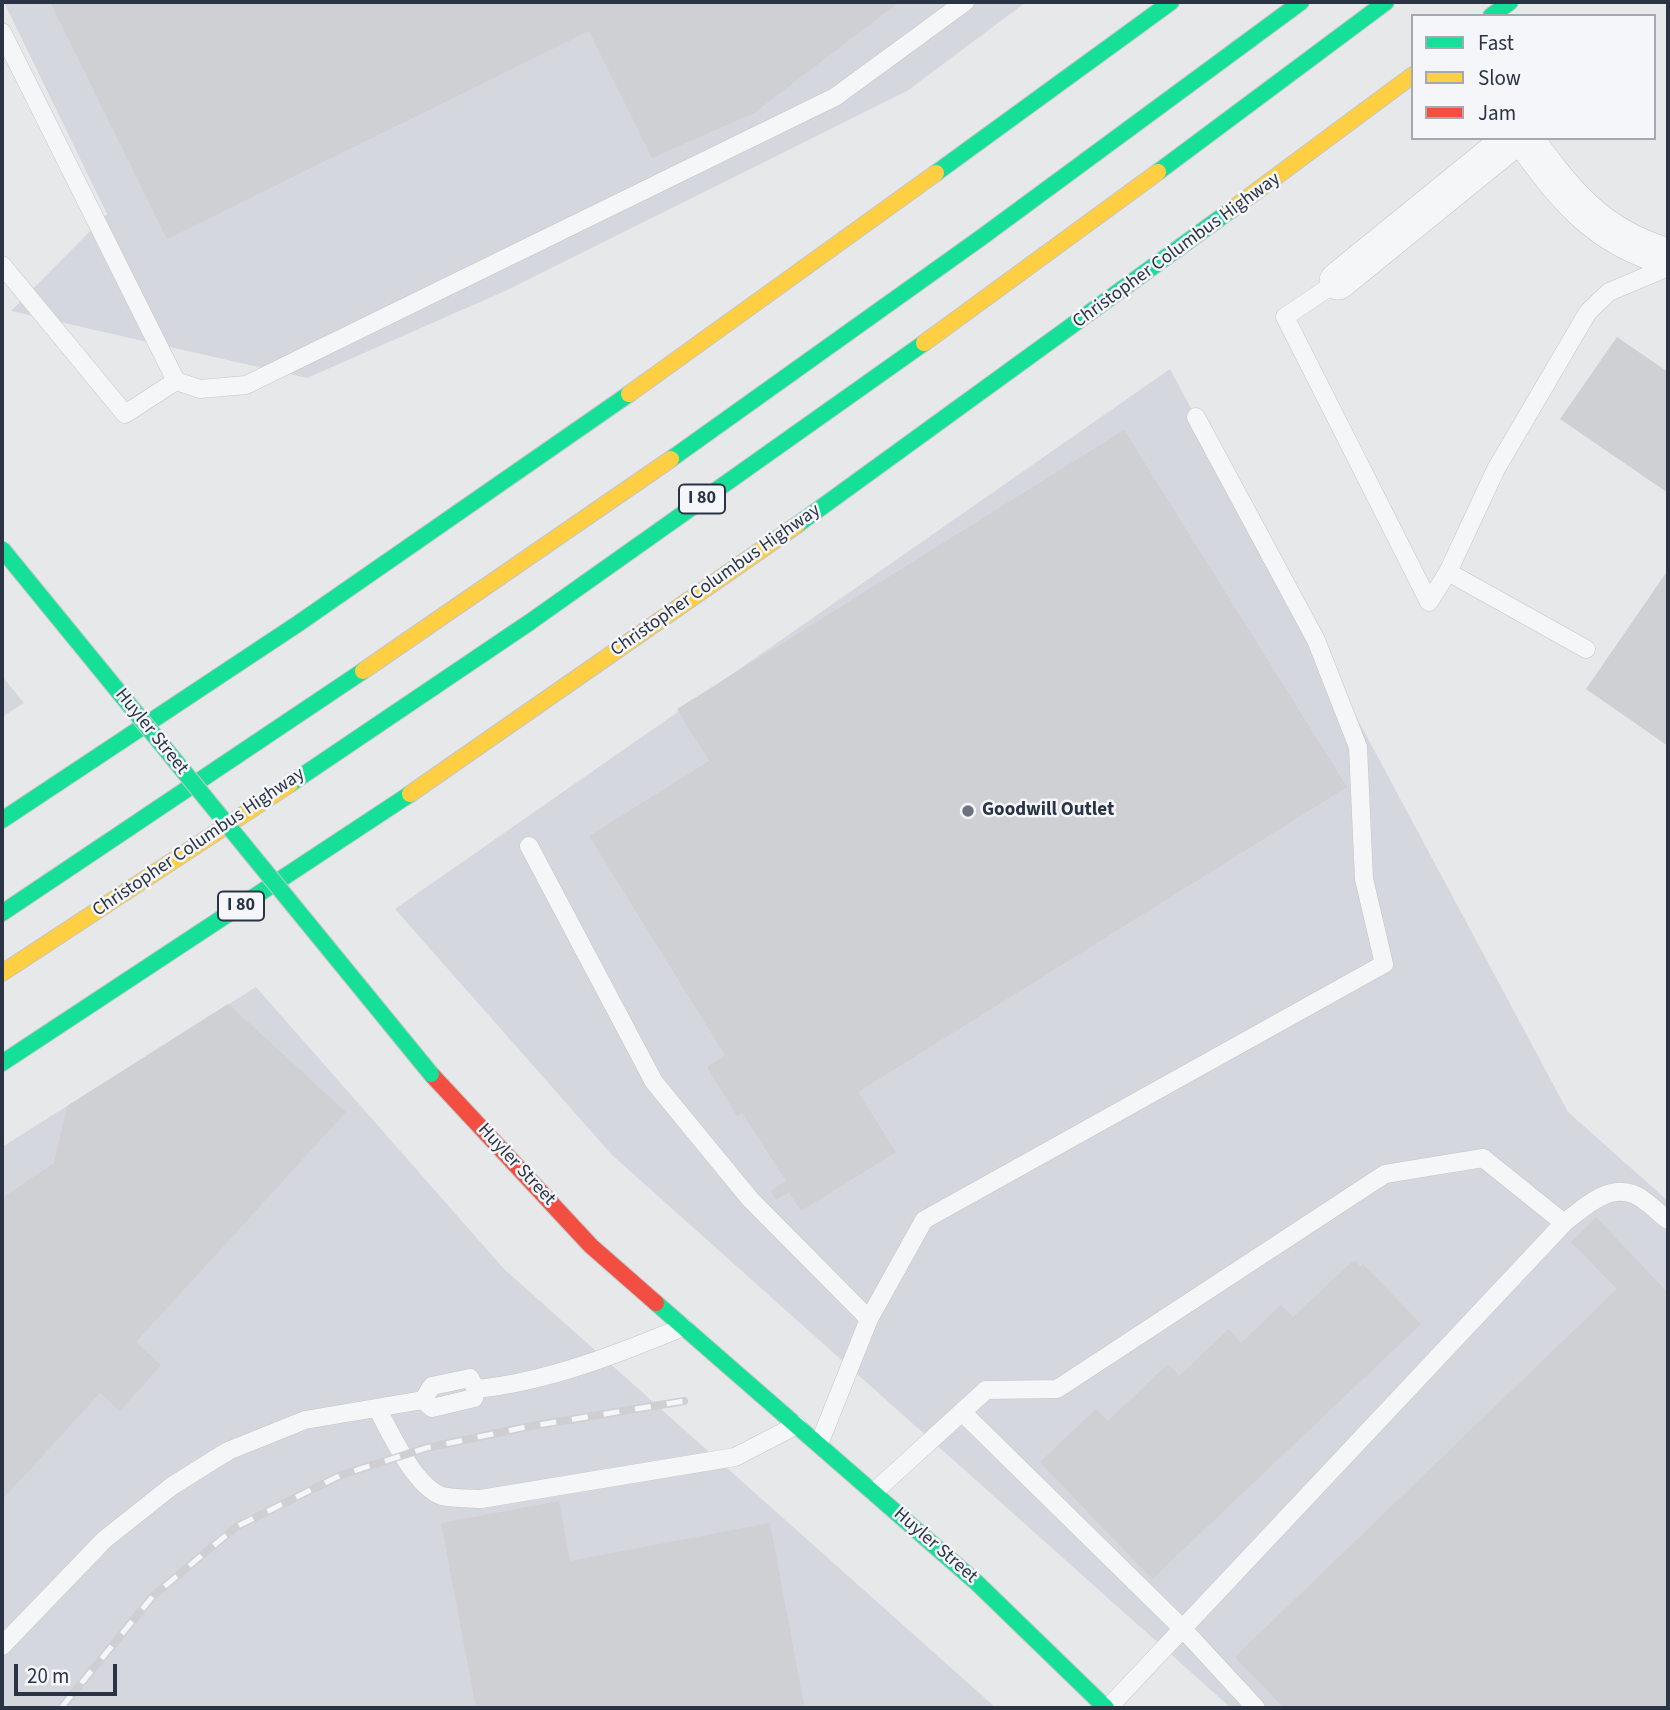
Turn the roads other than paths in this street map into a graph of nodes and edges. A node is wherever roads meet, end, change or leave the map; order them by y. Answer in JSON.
{"nodes":[{"id":1,"x":965,"y":2,"type":"edge"},
{"id":2,"x":1171,"y":2,"type":"edge"},
{"id":3,"x":1301,"y":2,"type":"edge"},
{"id":4,"x":1386,"y":2,"type":"edge"},
{"id":5,"x":1510,"y":2,"type":"edge"},
{"id":6,"x":1494,"y":14,"type":"edge"},
{"id":7,"x":2,"y":32,"type":"edge"},
{"id":8,"x":9,"y":64,"type":"edge"},
{"id":9,"x":1411,"y":76,"type":"edge"},
{"id":10,"x":1512,"y":140,"type":"edge"},
{"id":11,"x":1525,"y":140,"type":"edge"},
{"id":12,"x":1668,"y":257,"type":"edge"},
{"id":13,"x":2,"y":265,"type":"edge"},
{"id":14,"x":1668,"y":267,"type":"edge"},
{"id":15,"x":1338,"y":281,"type":"joint"},
{"id":16,"x":176,"y":381,"type":"junction"},
{"id":17,"x":1196,"y":417,"type":"dead end"},
{"id":18,"x":2,"y":549,"type":"edge"},
{"id":19,"x":1448,"y":572,"type":"junction"},
{"id":20,"x":1586,"y":649,"type":"dead end"},
{"id":21,"x":2,"y":820,"type":"edge"},
{"id":22,"x":529,"y":846,"type":"dead end"},
{"id":23,"x":2,"y":913,"type":"edge"},
{"id":24,"x":2,"y":973,"type":"edge"},
{"id":25,"x":2,"y":1063,"type":"edge"},
{"id":26,"x":1668,"y":1220,"type":"edge"},
{"id":27,"x":1564,"y":1223,"type":"junction"},
{"id":28,"x":869,"y":1319,"type":"junction"},
{"id":29,"x":683,"y":1327,"type":"junction"},
{"id":30,"x":377,"y":1408,"type":"junction"},
{"id":31,"x":962,"y":1412,"type":"junction"},
{"id":32,"x":797,"y":1425,"type":"junction"},
{"id":33,"x":819,"y":1444,"type":"junction"},
{"id":34,"x":874,"y":1492,"type":"junction"},
{"id":35,"x":1183,"y":1629,"type":"junction"},
{"id":36,"x":2,"y":1646,"type":"edge"},
{"id":37,"x":1107,"y":1708,"type":"edge"},
{"id":38,"x":1256,"y":1708,"type":"edge"}],
"edges":[{"from":1,"to":16,"type":"lane"},
{"from":2,"to":21,"type":"main road"},
{"from":3,"to":23,"type":"main road","number":"I 80"},
{"from":4,"to":24,"type":"main road","name":"Christopher Columbus Highway","number":"I 80"},
{"from":5,"to":6,"type":"main road"},
{"from":7,"to":8,"type":"lane"},
{"from":8,"to":16,"type":"lane"},
{"from":9,"to":25,"type":"main road","name":"Christopher Columbus Highway","number":"I 80"},
{"from":10,"to":15,"type":"street"},
{"from":11,"to":12,"type":"street"},
{"from":13,"to":16,"type":"lane"},
{"from":14,"to":19,"type":"lane"},
{"from":15,"to":19,"type":"lane"},
{"from":17,"to":28,"type":"lane"},
{"from":18,"to":29,"type":"main road","name":"Huyler Street","bridge":true},
{"from":19,"to":20,"type":"lane"},
{"from":22,"to":28,"type":"lane"},
{"from":26,"to":27,"type":"lane"},
{"from":27,"to":31,"type":"lane"},
{"from":27,"to":35,"type":"lane"},
{"from":28,"to":33,"type":"lane"},
{"from":29,"to":30,"type":"lane"},
{"from":29,"to":32,"type":"main road","name":"Huyler Street"},
{"from":30,"to":32,"type":"lane"},
{"from":30,"to":36,"type":"lane"},
{"from":31,"to":34,"type":"lane"},
{"from":31,"to":35,"type":"lane"},
{"from":32,"to":33,"type":"main road","name":"Huyler Street"},
{"from":33,"to":34,"type":"main road","name":"Huyler Street"},
{"from":34,"to":37,"type":"main road","name":"Huyler Street"},
{"from":35,"to":37,"type":"lane"},
{"from":35,"to":38,"type":"lane"}]}
